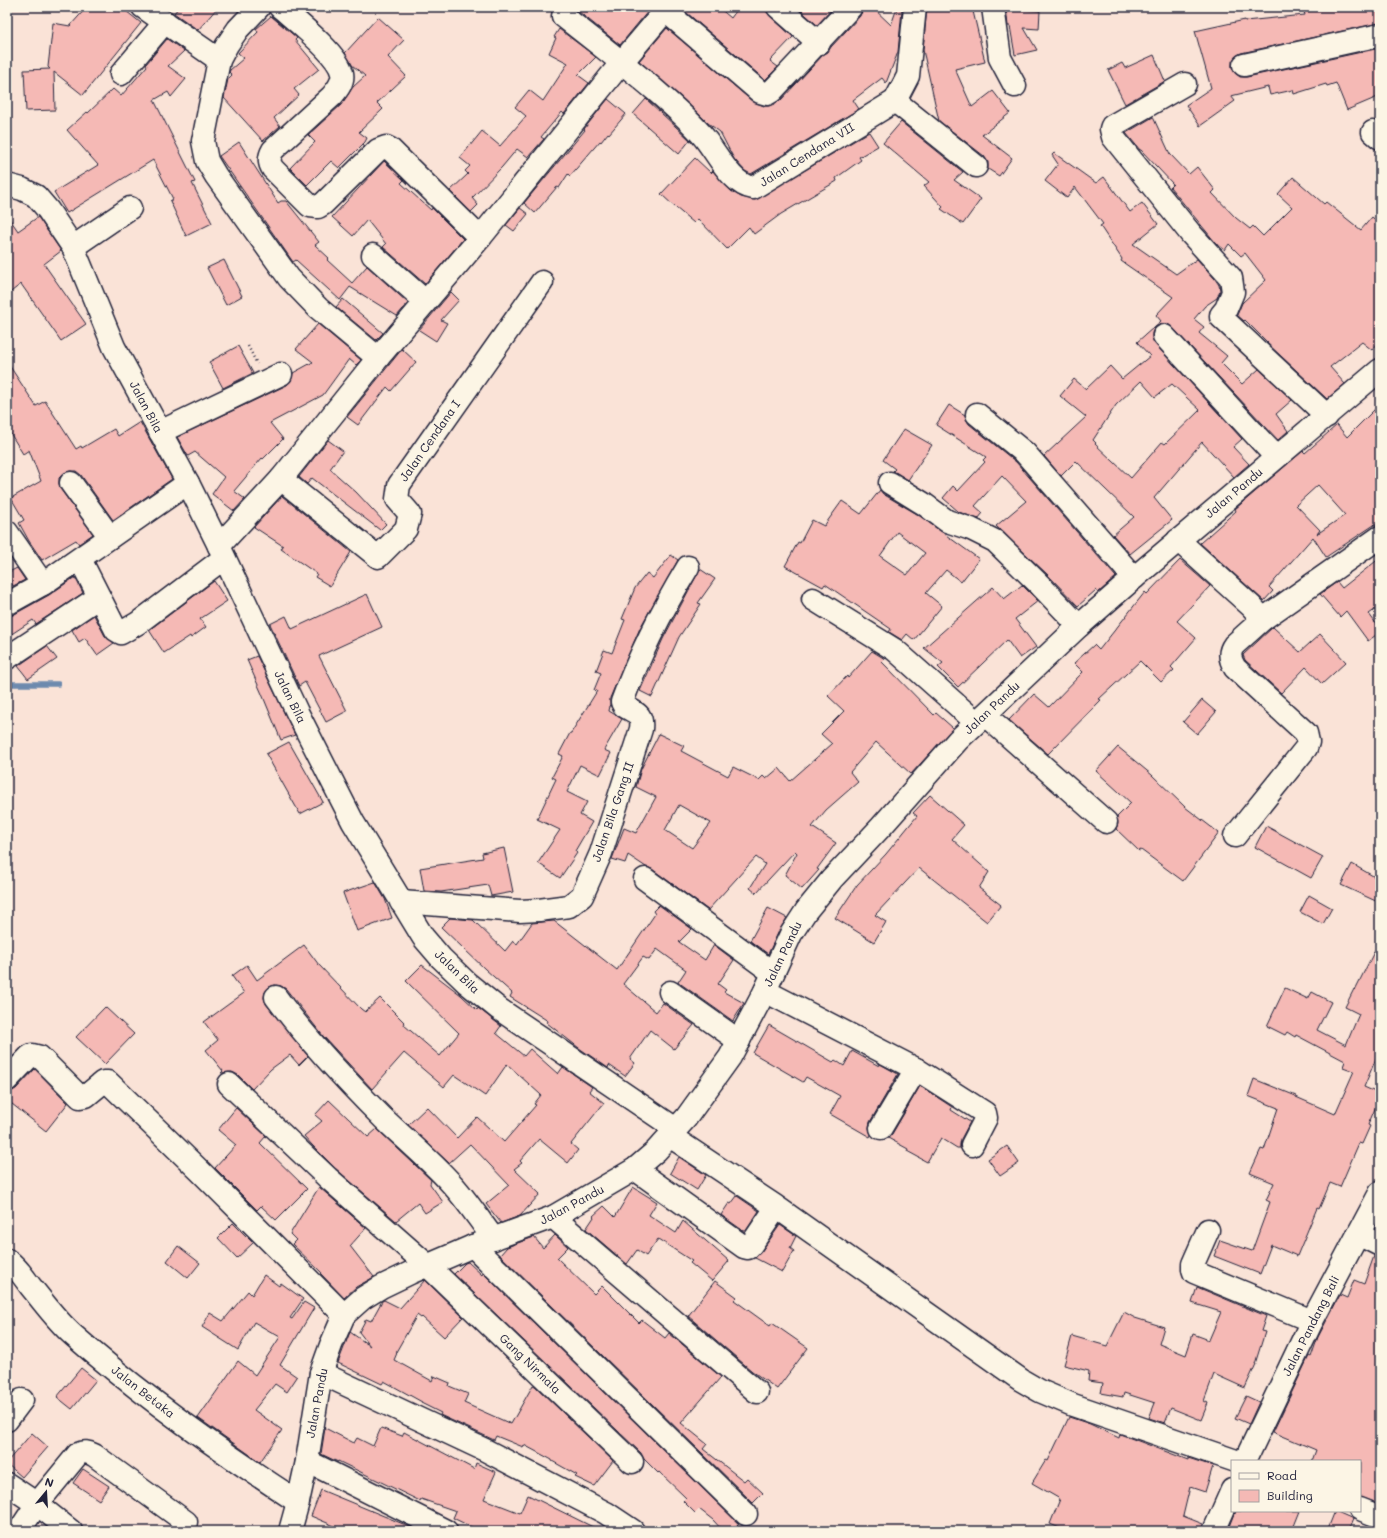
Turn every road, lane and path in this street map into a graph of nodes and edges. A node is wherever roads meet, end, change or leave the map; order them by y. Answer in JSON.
{"nodes":[{"id":1,"x":143,"y":7,"type":"edge"},
{"id":2,"x":259,"y":7,"type":"edge"},
{"id":3,"x":280,"y":7,"type":"edge"},
{"id":4,"x":778,"y":7,"type":"edge"},
{"id":5,"x":851,"y":7,"type":"edge"},
{"id":6,"x":914,"y":7,"type":"edge"},
{"id":7,"x":993,"y":7,"type":"edge"},
{"id":8,"x":663,"y":9,"type":"edge"},
{"id":9,"x":563,"y":16,"type":"dead end"},
{"id":10,"x":165,"y":22,"type":"junction"},
{"id":11,"x":1380,"y":35,"type":"edge"},
{"id":12,"x":818,"y":43,"type":"junction"},
{"id":13,"x":219,"y":60,"type":"junction"},
{"id":14,"x":622,"y":62,"type":"junction"},
{"id":15,"x":1244,"y":65,"type":"dead end"},
{"id":16,"x":121,"y":74,"type":"dead end"},
{"id":17,"x":1184,"y":84,"type":"dead end"},
{"id":18,"x":1015,"y":86,"type":"dead end"},
{"id":19,"x":895,"y":101,"type":"junction"},
{"id":20,"x":976,"y":166,"type":"dead end"},
{"id":21,"x":7,"y":185,"type":"edge"},
{"id":22,"x":130,"y":208,"type":"dead end"},
{"id":23,"x":480,"y":238,"type":"junction"},
{"id":24,"x":73,"y":246,"type":"junction"},
{"id":25,"x":373,"y":255,"type":"dead end"},
{"id":26,"x":542,"y":282,"type":"dead end"},
{"id":27,"x":425,"y":301,"type":"junction"},
{"id":28,"x":1164,"y":336,"type":"dead end"},
{"id":29,"x":378,"y":358,"type":"junction"},
{"id":30,"x":1380,"y":370,"type":"edge"},
{"id":31,"x":281,"y":374,"type":"dead end"},
{"id":32,"x":976,"y":414,"type":"dead end"},
{"id":33,"x":1327,"y":416,"type":"junction"},
{"id":34,"x":160,"y":432,"type":"junction"},
{"id":35,"x":1276,"y":457,"type":"junction"},
{"id":36,"x":281,"y":479,"type":"junction"},
{"id":37,"x":71,"y":483,"type":"dead end"},
{"id":38,"x":188,"y":483,"type":"junction"},
{"id":39,"x":890,"y":484,"type":"dead end"},
{"id":40,"x":7,"y":532,"type":"edge"},
{"id":41,"x":110,"y":537,"type":"junction"},
{"id":42,"x":1380,"y":537,"type":"edge"},
{"id":43,"x":1178,"y":540,"type":"junction"},
{"id":44,"x":222,"y":552,"type":"junction"},
{"id":45,"x":80,"y":559,"type":"junction"},
{"id":46,"x":688,"y":567,"type":"dead end"},
{"id":47,"x":1134,"y":578,"type":"junction"},
{"id":48,"x":43,"y":584,"type":"junction"},
{"id":49,"x":99,"y":597,"type":"junction"},
{"id":50,"x":813,"y":599,"type":"dead end"},
{"id":51,"x":7,"y":604,"type":"edge"},
{"id":52,"x":1263,"y":619,"type":"junction"},
{"id":53,"x":1079,"y":626,"type":"junction"},
{"id":54,"x":7,"y":658,"type":"edge"},
{"id":55,"x":981,"y":718,"type":"junction"},
{"id":56,"x":1106,"y":822,"type":"dead end"},
{"id":57,"x":1235,"y":836,"type":"dead end"},
{"id":58,"x":645,"y":879,"type":"dead end"},
{"id":59,"x":401,"y":902,"type":"junction"},
{"id":60,"x":769,"y":982,"type":"junction"},
{"id":61,"x":670,"y":992,"type":"dead end"},
{"id":62,"x":276,"y":997,"type":"dead end"},
{"id":63,"x":740,"y":1041,"type":"junction"},
{"id":64,"x":916,"y":1069,"type":"junction"},
{"id":65,"x":7,"y":1080,"type":"edge"},
{"id":66,"x":230,"y":1084,"type":"dead end"},
{"id":67,"x":881,"y":1128,"type":"dead end"},
{"id":68,"x":673,"y":1133,"type":"junction"},
{"id":69,"x":972,"y":1145,"type":"dead end"},
{"id":70,"x":635,"y":1169,"type":"junction"},
{"id":71,"x":1380,"y":1193,"type":"edge"},
{"id":72,"x":772,"y":1214,"type":"dead end"},
{"id":73,"x":553,"y":1217,"type":"junction"},
{"id":74,"x":1208,"y":1230,"type":"dead end"},
{"id":75,"x":1358,"y":1234,"type":"junction"},
{"id":76,"x":494,"y":1239,"type":"junction"},
{"id":77,"x":1380,"y":1245,"type":"edge"},
{"id":78,"x":473,"y":1246,"type":"junction"},
{"id":79,"x":7,"y":1260,"type":"edge"},
{"id":80,"x":428,"y":1265,"type":"junction"},
{"id":81,"x":344,"y":1315,"type":"junction"},
{"id":82,"x":1312,"y":1321,"type":"junction"},
{"id":83,"x":321,"y":1373,"type":"junction"},
{"id":84,"x":757,"y":1392,"type":"dead end"},
{"id":85,"x":22,"y":1400,"type":"dead end"},
{"id":86,"x":7,"y":1420,"type":"edge"},
{"id":87,"x":1233,"y":1460,"type":"edge"},
{"id":88,"x":1245,"y":1460,"type":"edge"},
{"id":89,"x":307,"y":1461,"type":"junction"},
{"id":90,"x":632,"y":1462,"type":"dead end"},
{"id":91,"x":7,"y":1484,"type":"edge"},
{"id":92,"x":1231,"y":1492,"type":"edge"},
{"id":93,"x":298,"y":1502,"type":"junction"},
{"id":94,"x":37,"y":1504,"type":"junction"},
{"id":95,"x":1361,"y":1509,"type":"edge"},
{"id":96,"x":746,"y":1514,"type":"dead end"},
{"id":97,"x":1380,"y":1517,"type":"edge"},
{"id":98,"x":186,"y":1522,"type":"dead end"},
{"id":99,"x":19,"y":1531,"type":"edge"},
{"id":100,"x":71,"y":1531,"type":"edge"},
{"id":101,"x":290,"y":1531,"type":"edge"},
{"id":102,"x":446,"y":1531,"type":"edge"},
{"id":103,"x":633,"y":1531,"type":"edge"},
{"id":104,"x":1215,"y":1531,"type":"edge"}],
"edges":[{"from":1,"to":10,"type":"street"},
{"from":2,"to":13,"type":"street"},
{"from":3,"to":23,"type":"street"},
{"from":4,"to":12,"type":"street"},
{"from":5,"to":12,"type":"street"},
{"from":6,"to":19,"type":"street"},
{"from":7,"to":18,"type":"street"},
{"from":8,"to":12,"type":"street"},
{"from":8,"to":14,"type":"street"},
{"from":9,"to":14,"type":"street"},
{"from":10,"to":13,"type":"street"},
{"from":10,"to":16,"type":"street"},
{"from":11,"to":15,"type":"street"},
{"from":13,"to":29,"type":"street"},
{"from":14,"to":19,"type":"street","name":"Jalan Cendana VII"},
{"from":14,"to":23,"type":"street"},
{"from":17,"to":33,"type":"street"},
{"from":19,"to":20,"type":"street"},
{"from":21,"to":24,"type":"street","name":"Jalan Bila"},
{"from":22,"to":24,"type":"street"},
{"from":23,"to":27,"type":"street"},
{"from":24,"to":34,"type":"street","name":"Jalan Bila"},
{"from":25,"to":27,"type":"street"},
{"from":26,"to":36,"type":"street","name":"Jalan Cendana I"},
{"from":27,"to":29,"type":"street"},
{"from":28,"to":35,"type":"street"},
{"from":29,"to":36,"type":"street"},
{"from":30,"to":33,"type":"street","name":"Jalan Pandu"},
{"from":31,"to":34,"type":"street"},
{"from":32,"to":47,"type":"street"},
{"from":33,"to":35,"type":"street","name":"Jalan Pandu"},
{"from":34,"to":38,"type":"street","name":"Jalan Bila"},
{"from":35,"to":43,"type":"street","name":"Jalan Pandu"},
{"from":36,"to":44,"type":"street"},
{"from":37,"to":41,"type":"street"},
{"from":38,"to":41,"type":"street"},
{"from":38,"to":44,"type":"street","name":"Jalan Bila"},
{"from":39,"to":53,"type":"street"},
{"from":40,"to":48,"type":"street"},
{"from":41,"to":45,"type":"street"},
{"from":42,"to":52,"type":"street"},
{"from":43,"to":47,"type":"street","name":"Jalan Pandu"},
{"from":43,"to":52,"type":"street"},
{"from":44,"to":49,"type":"street"},
{"from":44,"to":59,"type":"street","name":"Jalan Bila"},
{"from":45,"to":48,"type":"street"},
{"from":45,"to":49,"type":"street"},
{"from":46,"to":59,"type":"street","name":"Jalan Bila Gang II"},
{"from":47,"to":53,"type":"street","name":"Jalan Pandu"},
{"from":48,"to":51,"type":"street"},
{"from":49,"to":54,"type":"street"},
{"from":50,"to":55,"type":"street"},
{"from":52,"to":57,"type":"street"},
{"from":53,"to":55,"type":"street","name":"Jalan Pandu"},
{"from":55,"to":56,"type":"street"},
{"from":55,"to":60,"type":"street","name":"Jalan Pandu"},
{"from":58,"to":60,"type":"street"},
{"from":59,"to":68,"type":"street","name":"Jalan Bila"},
{"from":60,"to":63,"type":"street","name":"Jalan Pandu"},
{"from":60,"to":64,"type":"street"},
{"from":61,"to":63,"type":"street"},
{"from":62,"to":76,"type":"street"},
{"from":63,"to":68,"type":"street","name":"Jalan Pandu"},
{"from":64,"to":67,"type":"street"},
{"from":64,"to":69,"type":"street"},
{"from":65,"to":81,"type":"street"},
{"from":66,"to":80,"type":"street","name":"Gang Nirmala"},
{"from":68,"to":70,"type":"street","name":"Jalan Pandu"},
{"from":68,"to":87,"type":"street","name":"Jalan Bila"},
{"from":70,"to":72,"type":"street"},
{"from":70,"to":73,"type":"street","name":"Jalan Pandu"},
{"from":71,"to":75,"type":"street","name":"Jalan Pandang Bali"},
{"from":73,"to":76,"type":"street","name":"Jalan Pandu"},
{"from":73,"to":84,"type":"street"},
{"from":74,"to":82,"type":"street"},
{"from":75,"to":77,"type":"street"},
{"from":75,"to":82,"type":"street","name":"Jalan Pandang Bali"},
{"from":76,"to":78,"type":"street","name":"Jalan Pandu"},
{"from":78,"to":80,"type":"street","name":"Jalan Pandu"},
{"from":78,"to":96,"type":"street"},
{"from":79,"to":93,"type":"street","name":"Jalan Betaka"},
{"from":80,"to":81,"type":"street","name":"Jalan Pandu"},
{"from":80,"to":90,"type":"street","name":"Gang Nirmala"},
{"from":81,"to":83,"type":"street","name":"Jalan Pandu"},
{"from":82,"to":88,"type":"street","name":"Jalan Pandang Bali"},
{"from":83,"to":89,"type":"street","name":"Jalan Pandu"},
{"from":83,"to":103,"type":"street"},
{"from":85,"to":86,"type":"street"},
{"from":89,"to":93,"type":"street","name":"Jalan Pandu"},
{"from":89,"to":102,"type":"street"},
{"from":91,"to":94,"type":"street"},
{"from":92,"to":104,"type":"street"},
{"from":93,"to":101,"type":"street","name":"Jalan Pandu"},
{"from":94,"to":98,"type":"street"},
{"from":94,"to":99,"type":"street"},
{"from":94,"to":100,"type":"street"},
{"from":95,"to":97,"type":"street"}]}
